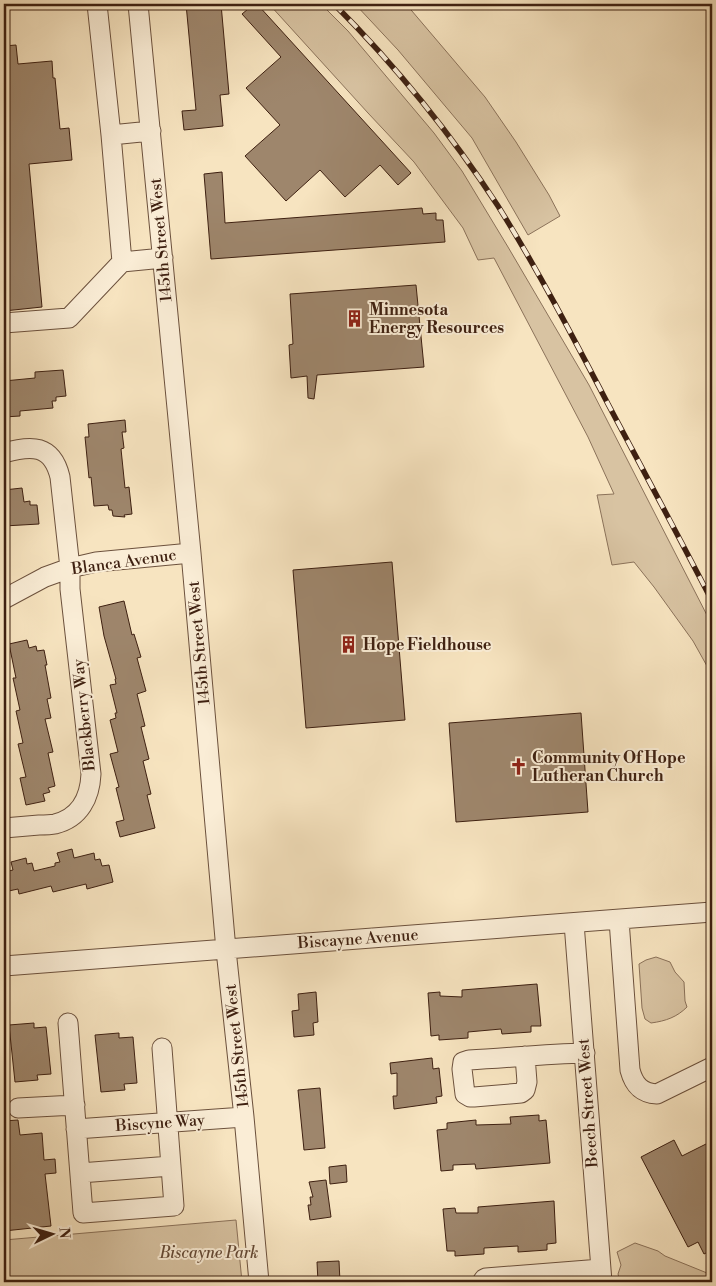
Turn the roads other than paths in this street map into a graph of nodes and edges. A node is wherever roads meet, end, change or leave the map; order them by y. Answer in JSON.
{"nodes":[{"id":1,"x":97,"y":4,"type":"edge"},
{"id":2,"x":138,"y":4,"type":"edge"},
{"id":3,"x":150,"y":131,"type":"junction"},
{"id":4,"x":110,"y":135,"type":"junction"},
{"id":5,"x":163,"y":258,"type":"junction"},
{"id":6,"x":122,"y":262,"type":"junction"},
{"id":7,"x":4,"y":323,"type":"edge"},
{"id":8,"x":4,"y":453,"type":"edge"},
{"id":9,"x":191,"y":553,"type":"junction"},
{"id":10,"x":70,"y":568,"type":"junction"},
{"id":11,"x":4,"y":599,"type":"edge"},
{"id":12,"x":4,"y":828,"type":"edge"},
{"id":13,"x":712,"y":912,"type":"edge"},
{"id":14,"x":619,"y":920,"type":"junction"},
{"id":15,"x":574,"y":923,"type":"junction"},
{"id":16,"x":226,"y":950,"type":"junction"},
{"id":17,"x":4,"y":966,"type":"edge"},
{"id":18,"x":68,"y":1023,"type":"dead end"},
{"id":19,"x":162,"y":1048,"type":"dead end"},
{"id":20,"x":585,"y":1053,"type":"junction"},
{"id":21,"x":524,"y":1056,"type":"dead end"},
{"id":22,"x":712,"y":1067,"type":"edge"},
{"id":23,"x":74,"y":1105,"type":"junction"},
{"id":24,"x":18,"y":1108,"type":"dead end"},
{"id":25,"x":244,"y":1117,"type":"junction"},
{"id":26,"x":168,"y":1122,"type":"junction"},
{"id":27,"x":76,"y":1129,"type":"junction"},
{"id":28,"x":171,"y":1166,"type":"junction"},
{"id":29,"x":80,"y":1173,"type":"junction"},
{"id":30,"x":602,"y":1276,"type":"edge"},
{"id":31,"x":540,"y":1278,"type":"edge"},
{"id":32,"x":259,"y":1282,"type":"edge"},
{"id":33,"x":482,"y":1282,"type":"edge"}],
"edges":[{"from":1,"to":4,"type":"street"},
{"from":2,"to":3,"type":"street","name":"145th Street West"},
{"from":3,"to":4,"type":"street"},
{"from":3,"to":5,"type":"street","name":"145th Street West"},
{"from":4,"to":6,"type":"street"},
{"from":5,"to":6,"type":"street"},
{"from":5,"to":9,"type":"street","name":"145th Street West"},
{"from":6,"to":7,"type":"street"},
{"from":8,"to":10,"type":"street","name":"Blackberry Way"},
{"from":9,"to":10,"type":"street","name":"Blanca Avenue"},
{"from":9,"to":16,"type":"street","name":"145th Street West"},
{"from":10,"to":11,"type":"street","name":"Blanca Avenue"},
{"from":10,"to":12,"type":"street","name":"Blackberry Way"},
{"from":13,"to":14,"type":"street","name":"Biscayne Avenue"},
{"from":14,"to":15,"type":"street","name":"Biscayne Avenue"},
{"from":14,"to":22,"type":"street"},
{"from":15,"to":16,"type":"street","name":"Biscayne Avenue"},
{"from":15,"to":20,"type":"street","name":"Beech Street West"},
{"from":16,"to":17,"type":"street","name":"Biscayne Avenue"},
{"from":16,"to":25,"type":"street","name":"145th Street West"},
{"from":18,"to":23,"type":"street"},
{"from":19,"to":26,"type":"street"},
{"from":20,"to":21,"type":"street"},
{"from":20,"to":30,"type":"street","name":"Beech Street West"},
{"from":23,"to":24,"type":"street"},
{"from":23,"to":27,"type":"street"},
{"from":25,"to":26,"type":"street","name":"Biscyne Way"},
{"from":25,"to":32,"type":"street","name":"145th Street West"},
{"from":26,"to":27,"type":"street","name":"Biscyne Way"},
{"from":26,"to":28,"type":"street"},
{"from":27,"to":29,"type":"street"},
{"from":28,"to":29,"type":"street"},
{"from":28,"to":29,"type":"street"},
{"from":30,"to":31,"type":"street"},
{"from":31,"to":33,"type":"street"}]}
